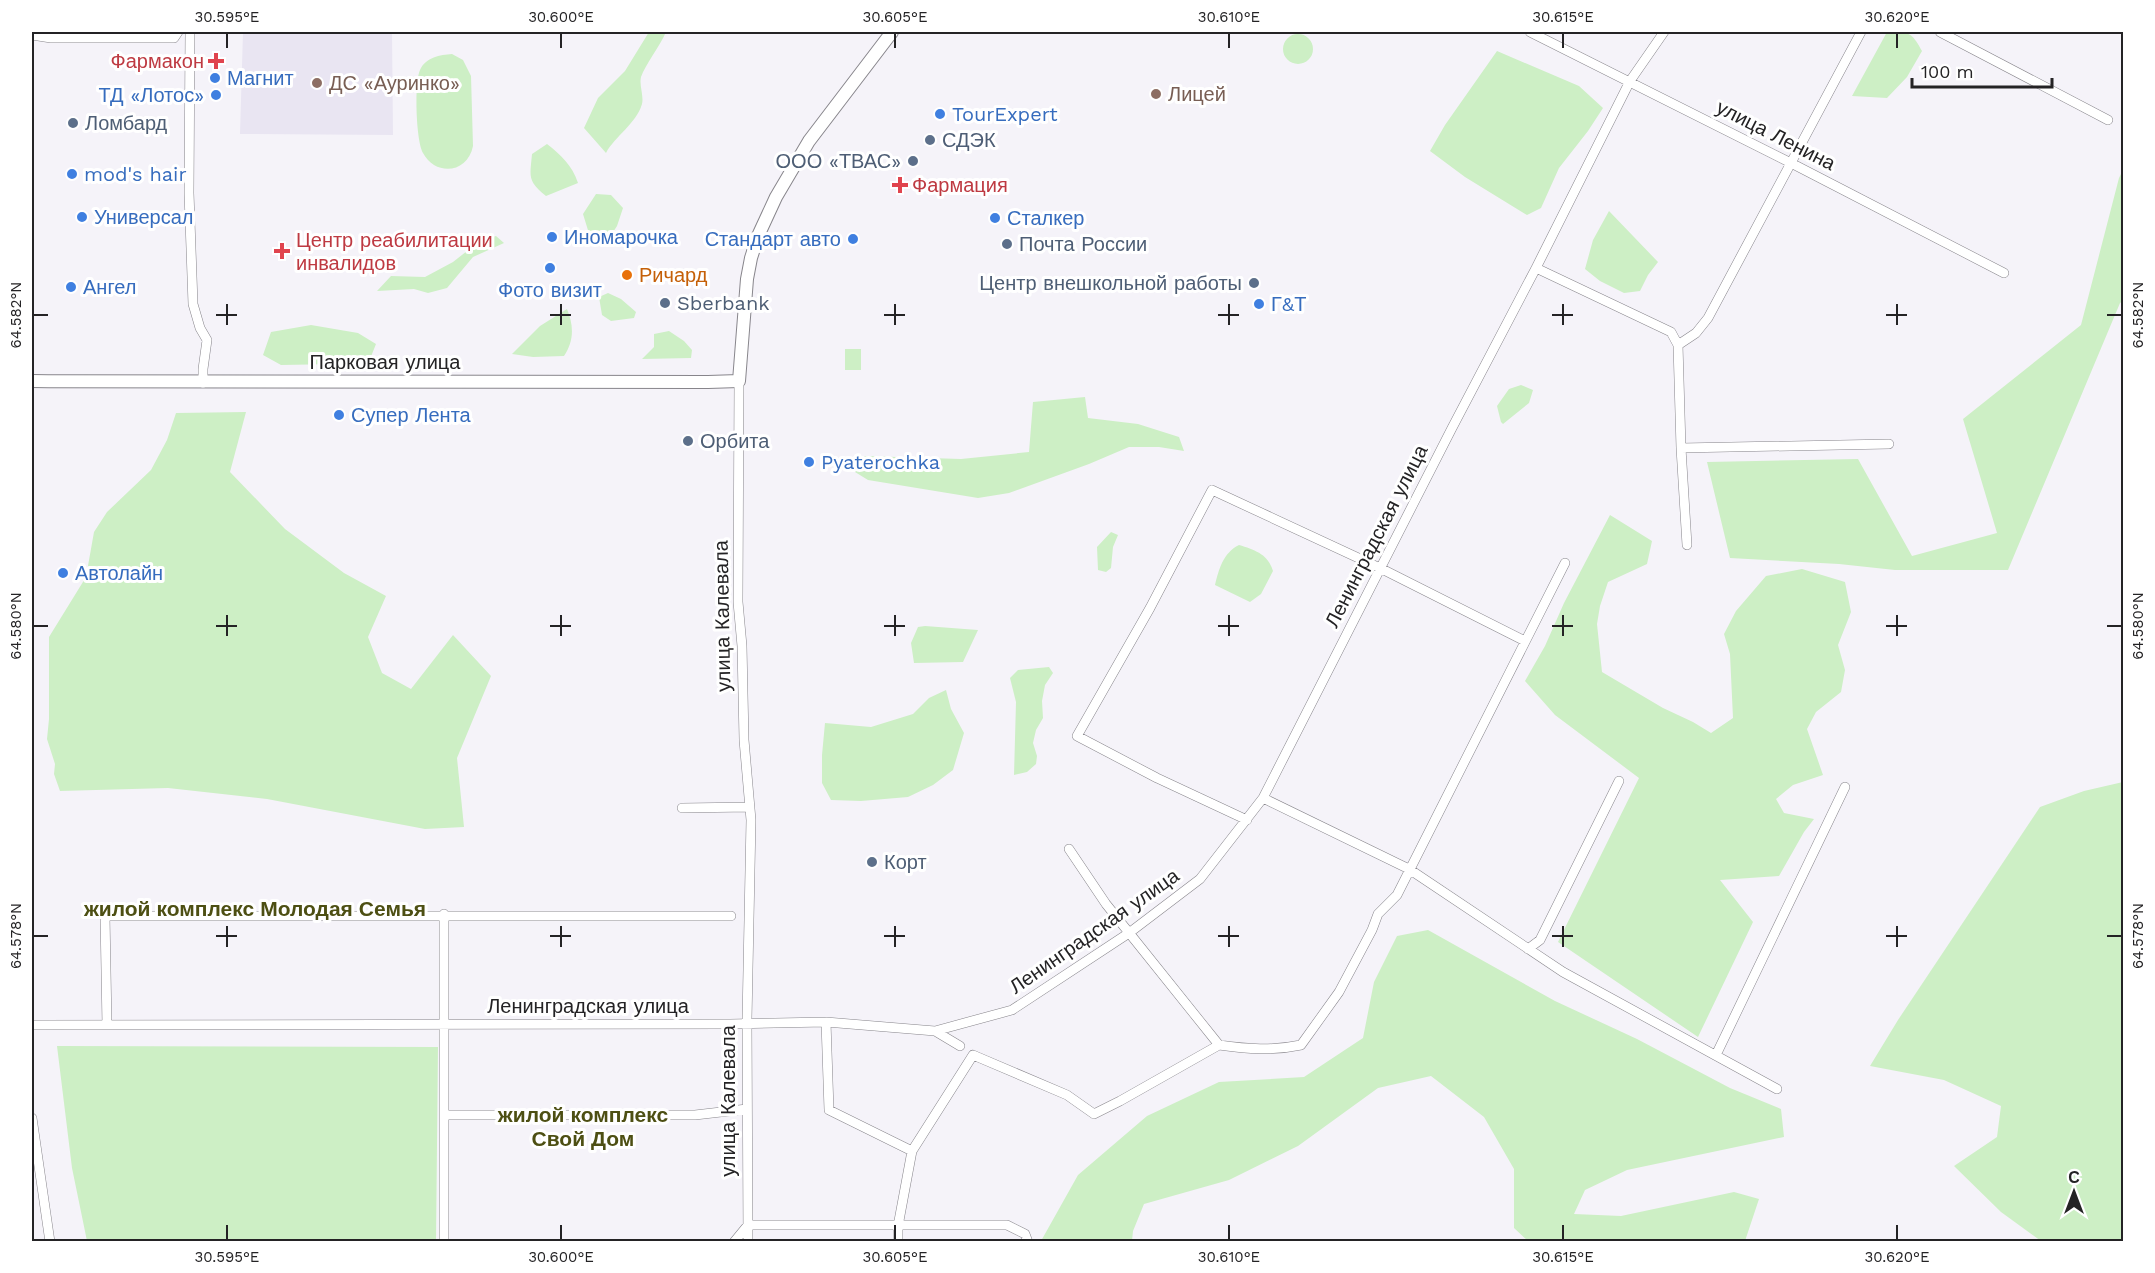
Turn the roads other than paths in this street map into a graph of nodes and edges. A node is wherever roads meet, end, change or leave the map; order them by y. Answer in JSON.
{"nodes":[{"id":1,"x":190,"y":32,"type":"edge"},
{"id":2,"x":892,"y":32,"type":"edge"},
{"id":3,"x":1530,"y":32,"type":"edge"},
{"id":4,"x":1664,"y":32,"type":"edge"},
{"id":5,"x":1861,"y":32,"type":"edge"},
{"id":6,"x":1940,"y":32,"type":"edge"},
{"id":7,"x":32,"y":35,"type":"edge"},
{"id":8,"x":176,"y":35,"type":"edge"},
{"id":9,"x":1630,"y":81,"type":"junction"},
{"id":10,"x":2108,"y":120,"type":"dead end"},
{"id":11,"x":1791,"y":163,"type":"junction"},
{"id":12,"x":1536,"y":268,"type":"junction"},
{"id":13,"x":2004,"y":273,"type":"dead end"},
{"id":14,"x":1678,"y":345,"type":"junction"},
{"id":15,"x":32,"y":381,"type":"edge"},
{"id":16,"x":739,"y":381,"type":"junction"},
{"id":17,"x":203,"y":383,"type":"junction"},
{"id":18,"x":1888,"y":444,"type":"dead end"},
{"id":19,"x":1681,"y":448,"type":"junction"},
{"id":20,"x":1687,"y":545,"type":"dead end"},
{"id":21,"x":1565,"y":563,"type":"dead end"},
{"id":22,"x":1380,"y":568,"type":"junction"},
{"id":23,"x":1525,"y":641,"type":"junction"},
{"id":24,"x":1619,"y":781,"type":"dead end"},
{"id":25,"x":1845,"y":787,"type":"dead end"},
{"id":26,"x":1263,"y":798,"type":"junction"},
{"id":27,"x":750,"y":807,"type":"junction"},
{"id":28,"x":682,"y":808,"type":"dead end"},
{"id":29,"x":1247,"y":820,"type":"junction"},
{"id":30,"x":1069,"y":849,"type":"dead end"},
{"id":31,"x":1409,"y":869,"type":"junction"},
{"id":32,"x":444,"y":914,"type":"junction"},
{"id":33,"x":748,"y":919,"type":"junction"},
{"id":34,"x":1129,"y":933,"type":"junction"},
{"id":35,"x":1528,"y":950,"type":"junction"},
{"id":36,"x":825,"y":1022,"type":"junction"},
{"id":37,"x":444,"y":1024,"type":"junction"},
{"id":38,"x":748,"y":1024,"type":"junction"},
{"id":39,"x":32,"y":1025,"type":"edge"},
{"id":40,"x":106,"y":1025,"type":"junction"},
{"id":41,"x":935,"y":1031,"type":"junction"},
{"id":42,"x":1219,"y":1045,"type":"junction"},
{"id":43,"x":960,"y":1046,"type":"dead end"},
{"id":44,"x":1716,"y":1055,"type":"junction"},
{"id":45,"x":1778,"y":1089,"type":"dead end"},
{"id":46,"x":747,"y":1109,"type":"junction"},
{"id":47,"x":444,"y":1115,"type":"junction"},
{"id":48,"x":32,"y":1118,"type":"edge"},
{"id":49,"x":912,"y":1151,"type":"junction"},
{"id":50,"x":748,"y":1225,"type":"junction"},
{"id":51,"x":898,"y":1226,"type":"junction"},
{"id":52,"x":50,"y":1242,"type":"edge"},
{"id":53,"x":444,"y":1242,"type":"edge"},
{"id":54,"x":734,"y":1242,"type":"edge"},
{"id":55,"x":748,"y":1242,"type":"edge"},
{"id":56,"x":898,"y":1242,"type":"edge"},
{"id":57,"x":1028,"y":1242,"type":"edge"}],
"edges":[{"from":1,"to":17,"type":"street"},
{"from":2,"to":16,"type":"main road","name":"улица Калевала"},
{"from":3,"to":9,"type":"street","name":"улица Ленина"},
{"from":4,"to":9,"type":"street","name":"Ленинградская улица"},
{"from":5,"to":11,"type":"street"},
{"from":6,"to":10,"type":"street"},
{"from":7,"to":8,"type":"street"},
{"from":9,"to":11,"type":"street","name":"улица Ленина"},
{"from":9,"to":12,"type":"street","name":"Ленинградская улица"},
{"from":11,"to":13,"type":"street","name":"улица Ленина"},
{"from":11,"to":14,"type":"street"},
{"from":12,"to":14,"type":"street"},
{"from":12,"to":22,"type":"street","name":"Ленинградская улица"},
{"from":14,"to":19,"type":"street"},
{"from":15,"to":17,"type":"main road","name":"Парковая улица"},
{"from":16,"to":17,"type":"main road","name":"Парковая улица"},
{"from":16,"to":27,"type":"street","name":"улица Калевала"},
{"from":18,"to":19,"type":"street"},
{"from":19,"to":20,"type":"street"},
{"from":21,"to":23,"type":"street"},
{"from":22,"to":23,"type":"street"},
{"from":22,"to":26,"type":"street","name":"Ленинградская улица"},
{"from":22,"to":29,"type":"street"},
{"from":23,"to":31,"type":"street"},
{"from":24,"to":35,"type":"street"},
{"from":25,"to":44,"type":"street"},
{"from":26,"to":29,"type":"street","name":"Ленинградская улица"},
{"from":26,"to":31,"type":"street"},
{"from":27,"to":28,"type":"street"},
{"from":27,"to":33,"type":"street","name":"улица Калевала"},
{"from":29,"to":34,"type":"street","name":"Ленинградская улица"},
{"from":30,"to":34,"type":"street"},
{"from":31,"to":35,"type":"street"},
{"from":31,"to":42,"type":"street"},
{"from":32,"to":33,"type":"street"},
{"from":32,"to":37,"type":"street"},
{"from":32,"to":40,"type":"street"},
{"from":33,"to":38,"type":"street","name":"улица Калевала"},
{"from":34,"to":41,"type":"street","name":"Ленинградская улица"},
{"from":34,"to":42,"type":"street"},
{"from":35,"to":44,"type":"street"},
{"from":36,"to":38,"type":"street","name":"Ленинградская улица"},
{"from":36,"to":41,"type":"street","name":"Ленинградская улица"},
{"from":36,"to":49,"type":"street"},
{"from":37,"to":38,"type":"street","name":"Ленинградская улица"},
{"from":37,"to":40,"type":"street","name":"Ленинградская улица"},
{"from":37,"to":47,"type":"street"},
{"from":38,"to":46,"type":"street","name":"улица Калевала"},
{"from":39,"to":40,"type":"street","name":"Ленинградская улица"},
{"from":41,"to":43,"type":"street"},
{"from":42,"to":49,"type":"street"},
{"from":44,"to":45,"type":"street"},
{"from":46,"to":47,"type":"street"},
{"from":46,"to":50,"type":"street","name":"улица Калевала"},
{"from":47,"to":53,"type":"street"},
{"from":48,"to":52,"type":"street"},
{"from":49,"to":51,"type":"street"},
{"from":50,"to":51,"type":"street"},
{"from":50,"to":54,"type":"street"},
{"from":50,"to":55,"type":"street","name":"улица Калевала"},
{"from":51,"to":56,"type":"street"},
{"from":51,"to":57,"type":"street"}]}
